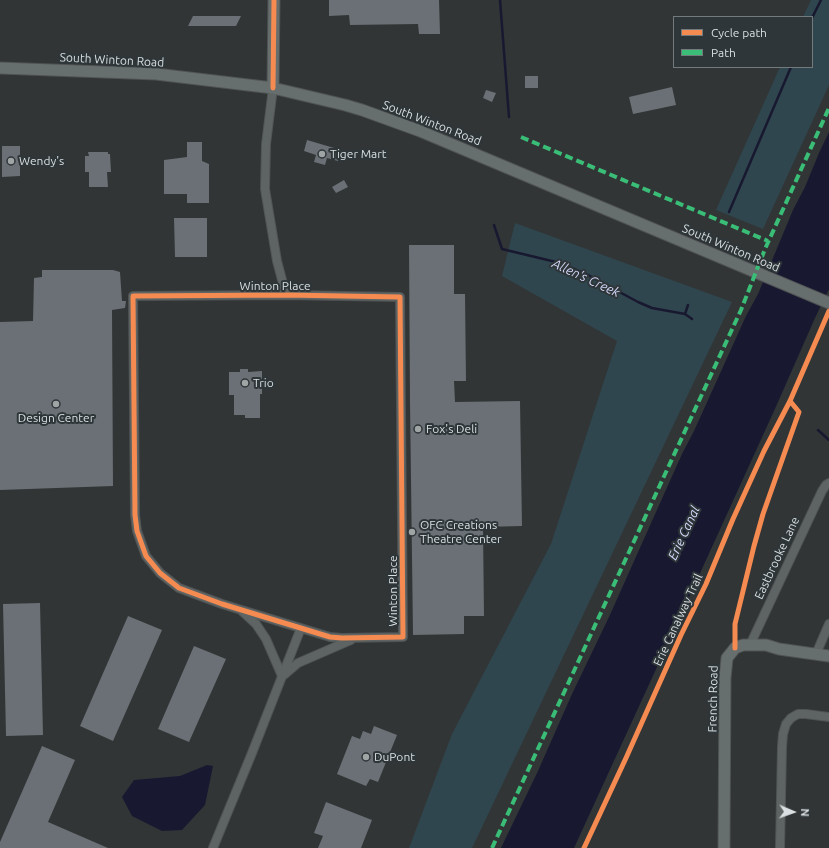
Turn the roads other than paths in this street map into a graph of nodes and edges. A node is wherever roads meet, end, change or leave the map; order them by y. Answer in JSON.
{"nodes":[{"id":1,"x":274,"y":0,"type":"edge"},
{"id":2,"x":0,"y":68,"type":"edge"},
{"id":3,"x":273,"y":88,"type":"junction"},
{"id":4,"x":286,"y":295,"type":"junction"},
{"id":5,"x":829,"y":303,"type":"edge"},
{"id":6,"x":829,"y":483,"type":"edge"},
{"id":7,"x":242,"y":610,"type":"junction"},
{"id":8,"x":829,"y":624,"type":"edge"},
{"id":9,"x":301,"y":628,"type":"junction"},
{"id":10,"x":357,"y":637,"type":"junction"},
{"id":11,"x":750,"y":644,"type":"junction"},
{"id":12,"x":816,"y":654,"type":"junction"},
{"id":13,"x":829,"y":656,"type":"edge"},
{"id":14,"x":282,"y":676,"type":"junction"},
{"id":15,"x":829,"y":717,"type":"edge"},
{"id":16,"x":213,"y":848,"type":"edge"},
{"id":17,"x":724,"y":848,"type":"edge"},
{"id":18,"x":780,"y":848,"type":"edge"}],
"edges":[{"from":1,"to":3,"type":"main road"},
{"from":2,"to":3,"type":"main road","name":"South Winton Road"},
{"from":3,"to":4,"type":"street","name":"Winton Place"},
{"from":3,"to":5,"type":"main road","name":"South Winton Road"},
{"from":4,"to":7,"type":"street","name":"Winton Place"},
{"from":4,"to":10,"type":"street","name":"Winton Place"},
{"from":6,"to":11,"type":"street","name":"Eastbrooke Lane"},
{"from":7,"to":9,"type":"street","name":"Winton Place"},
{"from":7,"to":14,"type":"street"},
{"from":8,"to":12,"type":"street"},
{"from":9,"to":10,"type":"street","name":"Winton Place"},
{"from":9,"to":14,"type":"street"},
{"from":10,"to":14,"type":"street"},
{"from":11,"to":12,"type":"main road","name":"French Road"},
{"from":11,"to":17,"type":"main road","name":"French Road"},
{"from":12,"to":13,"type":"main road","name":"French Road"},
{"from":14,"to":16,"type":"street"},
{"from":15,"to":18,"type":"street"}]}
